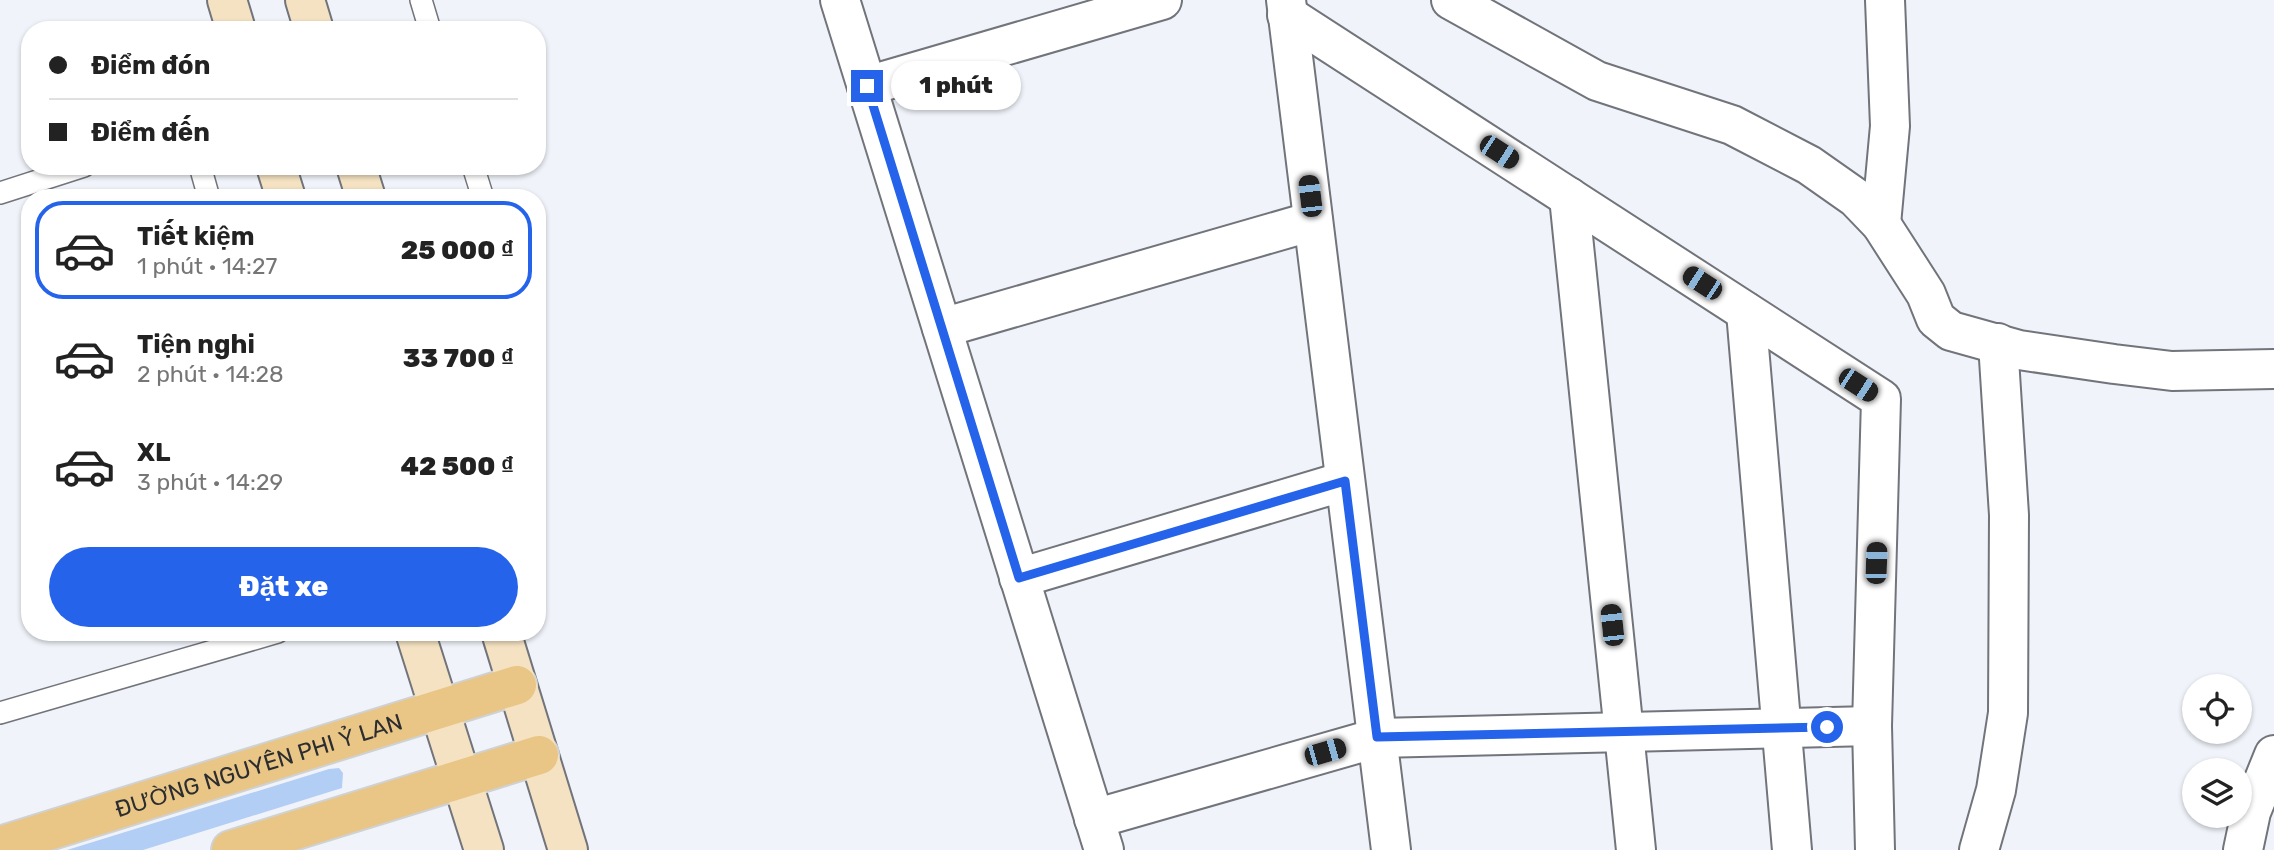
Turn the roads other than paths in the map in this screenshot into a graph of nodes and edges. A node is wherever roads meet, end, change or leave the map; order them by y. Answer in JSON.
{"nodes":[{"id":1,"x":227,"y":0,"type":"edge"},
{"id":2,"x":305,"y":0,"type":"edge"},
{"id":3,"x":421,"y":0,"type":"edge"},
{"id":4,"x":840,"y":0,"type":"edge"},
{"id":5,"x":1162,"y":0,"type":"edge"},
{"id":6,"x":1451,"y":0,"type":"edge"},
{"id":7,"x":1885,"y":0,"type":"edge"},
{"id":8,"x":1286,"y":7,"type":"edge"},
{"id":9,"x":233,"y":21,"type":"edge"},
{"id":10,"x":311,"y":21,"type":"edge"},
{"id":11,"x":427,"y":21,"type":"edge"},
{"id":12,"x":867,"y":86,"type":"junction"},
{"id":13,"x":56,"y":175,"type":"edge"},
{"id":14,"x":0,"y":193,"type":"edge"},
{"id":15,"x":1569,"y":197,"type":"junction"},
{"id":16,"x":1313,"y":221,"type":"junction"},
{"id":17,"x":1881,"y":224,"type":"junction"},
{"id":18,"x":1746,"y":312,"type":"junction"},
{"id":19,"x":942,"y":328,"type":"junction"},
{"id":20,"x":1998,"y":343,"type":"junction"},
{"id":21,"x":2274,"y":369,"type":"edge"},
{"id":22,"x":1345,"y":481,"type":"junction"},
{"id":23,"x":1019,"y":578,"type":"junction"},
{"id":24,"x":247,"y":641,"type":"edge"},
{"id":25,"x":418,"y":641,"type":"edge"},
{"id":26,"x":504,"y":641,"type":"edge"},
{"id":27,"x":517,"y":685,"type":"junction"},
{"id":28,"x":439,"y":711,"type":"junction"},
{"id":29,"x":0,"y":713,"type":"edge"},
{"id":30,"x":1872,"y":726,"type":"junction"},
{"id":31,"x":1782,"y":728,"type":"junction"},
{"id":32,"x":1622,"y":732,"type":"junction"},
{"id":33,"x":1377,"y":737,"type":"junction"},
{"id":34,"x":539,"y":755,"type":"junction"},
{"id":35,"x":2274,"y":755,"type":"edge"},
{"id":36,"x":462,"y":779,"type":"junction"},
{"id":37,"x":1099,"y":834,"type":"edge"},
{"id":38,"x":0,"y":846,"type":"edge"},
{"id":39,"x":231,"y":850,"type":"edge"},
{"id":40,"x":484,"y":850,"type":"edge"},
{"id":41,"x":568,"y":850,"type":"edge"},
{"id":42,"x":1391,"y":850,"type":"edge"},
{"id":43,"x":1636,"y":850,"type":"edge"},
{"id":44,"x":1792,"y":850,"type":"edge"},
{"id":45,"x":1875,"y":850,"type":"edge"},
{"id":46,"x":1979,"y":850,"type":"edge"},
{"id":47,"x":2243,"y":850,"type":"edge"}],
"edges":[{"from":1,"to":9,"type":"main road"},
{"from":2,"to":10,"type":"main road"},
{"from":3,"to":11,"type":"lane"},
{"from":4,"to":12,"type":"street"},
{"from":5,"to":12,"type":"street"},
{"from":6,"to":17,"type":"street"},
{"from":7,"to":17,"type":"street"},
{"from":8,"to":15,"type":"street"},
{"from":8,"to":16,"type":"street"},
{"from":12,"to":19,"type":"street"},
{"from":13,"to":14,"type":"lane"},
{"from":15,"to":18,"type":"street"},
{"from":15,"to":32,"type":"street"},
{"from":16,"to":19,"type":"street"},
{"from":16,"to":22,"type":"street"},
{"from":17,"to":20,"type":"street"},
{"from":18,"to":30,"type":"street"},
{"from":18,"to":31,"type":"street"},
{"from":19,"to":23,"type":"street"},
{"from":20,"to":21,"type":"street"},
{"from":20,"to":46,"type":"street"},
{"from":22,"to":23,"type":"street"},
{"from":22,"to":33,"type":"street"},
{"from":23,"to":37,"type":"street"},
{"from":24,"to":29,"type":"lane"},
{"from":25,"to":28,"type":"main road"},
{"from":26,"to":27,"type":"main road"},
{"from":27,"to":28,"type":"main road","name":"ĐƯỜNG NGUYÊN PHI Ỷ LAN"},
{"from":27,"to":34,"type":"main road"},
{"from":28,"to":36,"type":"main road"},
{"from":28,"to":38,"type":"main road","name":"ĐƯỜNG NGUYÊN PHI Ỷ LAN"},
{"from":30,"to":31,"type":"street"},
{"from":30,"to":45,"type":"street"},
{"from":31,"to":32,"type":"street"},
{"from":31,"to":44,"type":"street"},
{"from":32,"to":33,"type":"street"},
{"from":32,"to":43,"type":"street"},
{"from":33,"to":37,"type":"street"},
{"from":33,"to":42,"type":"street"},
{"from":34,"to":36,"type":"main road"},
{"from":34,"to":41,"type":"main road"},
{"from":35,"to":47,"type":"street"},
{"from":36,"to":39,"type":"main road"},
{"from":36,"to":40,"type":"main road"}]}
